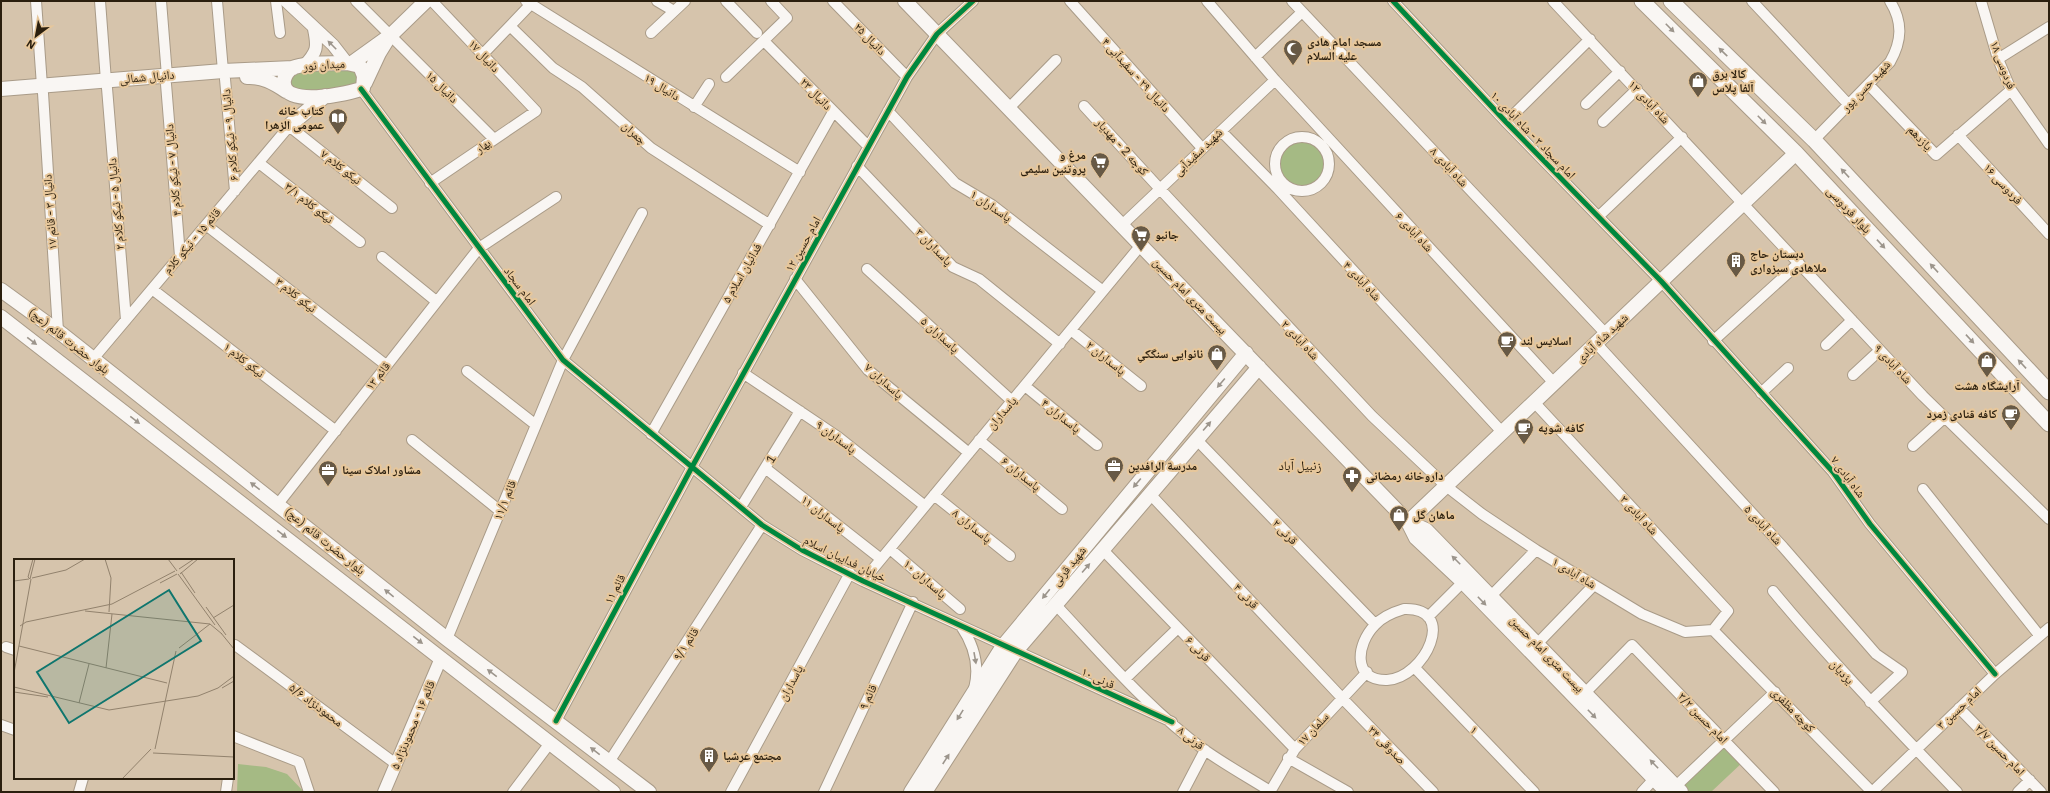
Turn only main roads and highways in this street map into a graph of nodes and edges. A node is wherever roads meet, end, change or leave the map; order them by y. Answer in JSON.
{"nodes":[{"id":1,"x":426,"y":1,"type":"edge"},
{"id":2,"x":905,"y":1,"type":"edge"},
{"id":3,"x":1642,"y":1,"type":"edge"},
{"id":4,"x":1671,"y":1,"type":"edge"},
{"id":5,"x":391,"y":35,"type":"junction"},
{"id":6,"x":349,"y":63,"type":"junction"},
{"id":7,"x":298,"y":67,"type":"junction"},
{"id":8,"x":224,"y":75,"type":"junction"},
{"id":9,"x":363,"y":86,"type":"junction"},
{"id":10,"x":1,"y":90,"type":"edge"},
{"id":11,"x":42,"y":90,"type":"junction"},
{"id":12,"x":288,"y":93,"type":"junction"},
{"id":13,"x":326,"y":95,"type":"junction"},
{"id":14,"x":1,"y":96,"type":"edge"},
{"id":15,"x":1796,"y":153,"type":"junction"},
{"id":16,"x":1,"y":290,"type":"edge"},
{"id":17,"x":1,"y":317,"type":"edge"},
{"id":18,"x":1246,"y":353,"type":"junction"},
{"id":19,"x":93,"y":359,"type":"junction"},
{"id":20,"x":1259,"y":367,"type":"junction"},
{"id":21,"x":81,"y":378,"type":"junction"},
{"id":22,"x":2049,"y":392,"type":"edge"},
{"id":23,"x":2049,"y":424,"type":"edge"},
{"id":24,"x":1408,"y":522,"type":"junction"},
{"id":25,"x":447,"y":639,"type":"junction"},
{"id":26,"x":1010,"y":649,"type":"junction"},
{"id":27,"x":441,"y":658,"type":"junction"},
{"id":28,"x":1673,"y":791,"type":"edge"},
{"id":29,"x":613,"y":792,"type":"edge"},
{"id":30,"x":648,"y":792,"type":"edge"},
{"id":31,"x":911,"y":792,"type":"edge"},
{"id":32,"x":925,"y":792,"type":"edge"}],
"edges":[{"from":1,"to":5,"type":"main road"},
{"from":2,"to":18,"type":"main road","name":"بیست متری امام حسین"},
{"from":3,"to":15,"type":"main road","name":"بلوار فردوسی","one_way":true},
{"from":22,"to":4,"type":"main road","name":"بلوار فردوسی","one_way":true},
{"from":5,"to":6,"type":"main road"},
{"from":5,"to":9,"type":"main road"},
{"from":6,"to":7,"type":"main road","name":"میدان نور"},
{"from":6,"to":9,"type":"main road","name":"میدان نور"},
{"from":7,"to":8,"type":"main road","name":"دانیال شمالی"},
{"from":7,"to":12,"type":"main road","name":"میدان نور"},
{"from":8,"to":11,"type":"main road","name":"دانیال شمالی"},
{"from":8,"to":12,"type":"main road","name":"دانیال شمالی"},
{"from":9,"to":13,"type":"main road"},
{"from":10,"to":11,"type":"main road","name":"دانیال شمالی"},
{"from":11,"to":14,"type":"main road","name":"دانیال شمالی"},
{"from":12,"to":13,"type":"main road"},
{"from":12,"to":13,"type":"main road"},
{"from":15,"to":23,"type":"main road","name":"بلوار فردوسی","one_way":true},
{"from":15,"to":24,"type":"main road","name":"شهید شاه آبادی"},
{"from":16,"to":19,"type":"main road","name":"بلوار حضرت قائم (عج)"},
{"from":17,"to":21,"type":"main road","name":"بلوار حضرت قائم (عج)","one_way":true},
{"from":18,"to":20,"type":"main road","name":"بیست متری امام حسین"},
{"from":18,"to":26,"type":"main road","name":"شهید قرنی","one_way":true},
{"from":19,"to":21,"type":"main road"},
{"from":25,"to":19,"type":"main road","name":"بلوار حضرت قائم (عج)","one_way":true},
{"from":20,"to":24,"type":"main road","name":"بیست متری امام حسین"},
{"from":26,"to":20,"type":"main road","name":"شهید قرنی","one_way":true},
{"from":21,"to":27,"type":"main road","name":"بلوار حضرت قائم (عج)","one_way":true},
{"from":28,"to":24,"type":"main road","name":"بیست متری امام حسین","one_way":true},
{"from":24,"to":28,"type":"main road","name":"بیست متری امام حسین","one_way":true},
{"from":25,"to":27,"type":"main road"},
{"from":30,"to":25,"type":"main road","name":"بلوار حضرت قائم (عج)","one_way":true},
{"from":26,"to":31,"type":"main road","name":"شهید قرنی","one_way":true},
{"from":32,"to":26,"type":"main road","name":"شهید قرنی","one_way":true},
{"from":27,"to":29,"type":"main road","name":"بلوار حضرت قائم (عج)"}]}
